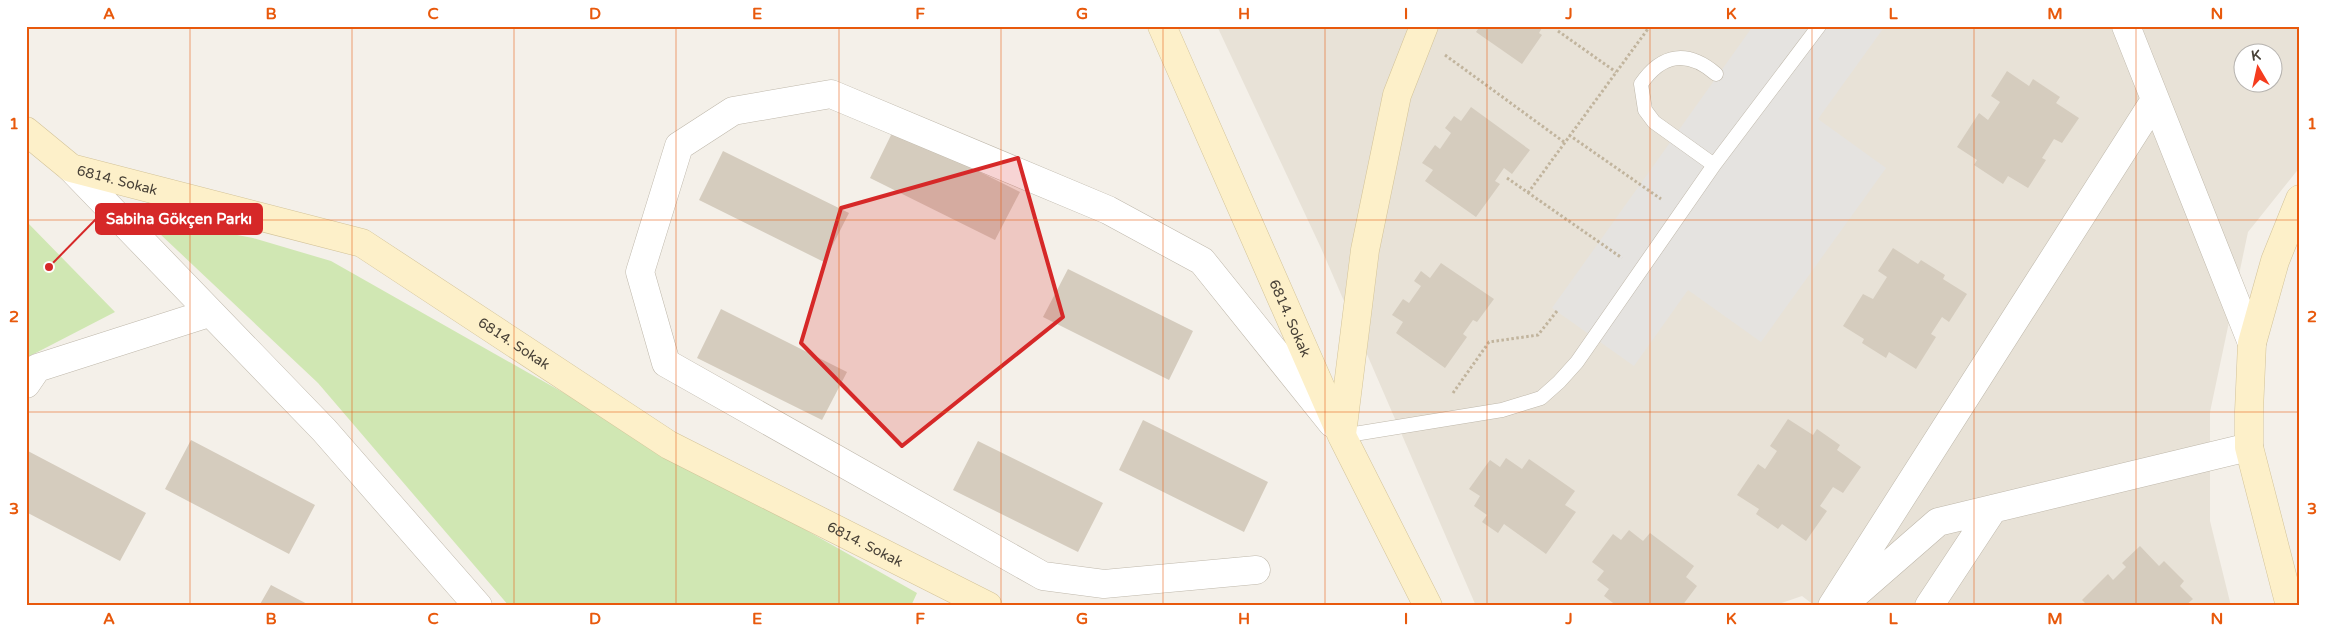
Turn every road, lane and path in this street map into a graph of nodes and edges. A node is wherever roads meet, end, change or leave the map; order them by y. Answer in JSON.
{"nodes":[{"id":1,"x":1162,"y":26,"type":"edge"},
{"id":2,"x":1424,"y":26,"type":"edge"},
{"id":3,"x":1650,"y":26,"type":"edge"},
{"id":4,"x":1819,"y":26,"type":"edge"},
{"id":5,"x":2126,"y":26,"type":"edge"},
{"id":6,"x":1558,"y":31,"type":"dead end"},
{"id":7,"x":1444,"y":55,"type":"dead end"},
{"id":8,"x":1616,"y":72,"type":"junction"},
{"id":9,"x":1716,"y":74,"type":"dead end"},
{"id":10,"x":2155,"y":100,"type":"junction"},
{"id":11,"x":26,"y":131,"type":"edge"},
{"id":12,"x":1569,"y":135,"type":"junction"},
{"id":13,"x":1564,"y":142,"type":"junction"},
{"id":14,"x":1714,"y":165,"type":"junction"},
{"id":15,"x":71,"y":168,"type":"junction"},
{"id":16,"x":1507,"y":178,"type":"dead end"},
{"id":17,"x":1528,"y":192,"type":"junction"},
{"id":18,"x":2300,"y":200,"type":"edge"},
{"id":19,"x":1681,"y":212,"type":"junction"},
{"id":20,"x":1640,"y":271,"type":"junction"},
{"id":21,"x":1557,"y":311,"type":"dead end"},
{"id":22,"x":209,"y":314,"type":"junction"},
{"id":23,"x":2252,"y":343,"type":"junction"},
{"id":24,"x":26,"y":384,"type":"edge"},
{"id":25,"x":1448,"y":418,"type":"junction"},
{"id":26,"x":1342,"y":436,"type":"junction"},
{"id":27,"x":2249,"y":447,"type":"junction"},
{"id":28,"x":1993,"y":509,"type":"junction"},
{"id":29,"x":1256,"y":570,"type":"dead end"},
{"id":30,"x":973,"y":603,"type":"edge"},
{"id":31,"x":478,"y":606,"type":"edge"},
{"id":32,"x":1428,"y":606,"type":"edge"},
{"id":33,"x":1832,"y":606,"type":"edge"},
{"id":34,"x":1842,"y":606,"type":"edge"},
{"id":35,"x":1928,"y":606,"type":"edge"},
{"id":36,"x":2290,"y":606,"type":"edge"}],
"edges":[{"from":1,"to":26,"type":"street","name":"6814. Sokak"},
{"from":2,"to":26,"type":"street"},
{"from":3,"to":8,"type":"path"},
{"from":4,"to":14,"type":"lane"},
{"from":5,"to":10,"type":"street"},
{"from":6,"to":8,"type":"path"},
{"from":7,"to":13,"type":"path"},
{"from":8,"to":12,"type":"path"},
{"from":9,"to":14,"type":"lane"},
{"from":10,"to":23,"type":"street"},
{"from":10,"to":33,"type":"street"},
{"from":11,"to":15,"type":"street","name":"6814. Sokak"},
{"from":12,"to":13,"type":"path"},
{"from":12,"to":19,"type":"path"},
{"from":13,"to":17,"type":"path"},
{"from":14,"to":19,"type":"lane"},
{"from":15,"to":22,"type":"street"},
{"from":15,"to":30,"type":"street","name":"6814. Sokak"},
{"from":16,"to":17,"type":"path"},
{"from":17,"to":20,"type":"path"},
{"from":18,"to":23,"type":"street"},
{"from":19,"to":20,"type":"lane"},
{"from":20,"to":25,"type":"lane"},
{"from":21,"to":25,"type":"path"},
{"from":22,"to":24,"type":"street"},
{"from":22,"to":31,"type":"street"},
{"from":23,"to":27,"type":"street"},
{"from":25,"to":26,"type":"lane"},
{"from":26,"to":29,"type":"street"},
{"from":26,"to":32,"type":"street","name":"6814. Sokak"},
{"from":27,"to":28,"type":"street"},
{"from":27,"to":36,"type":"street"},
{"from":28,"to":34,"type":"street"},
{"from":28,"to":35,"type":"street"}]}
